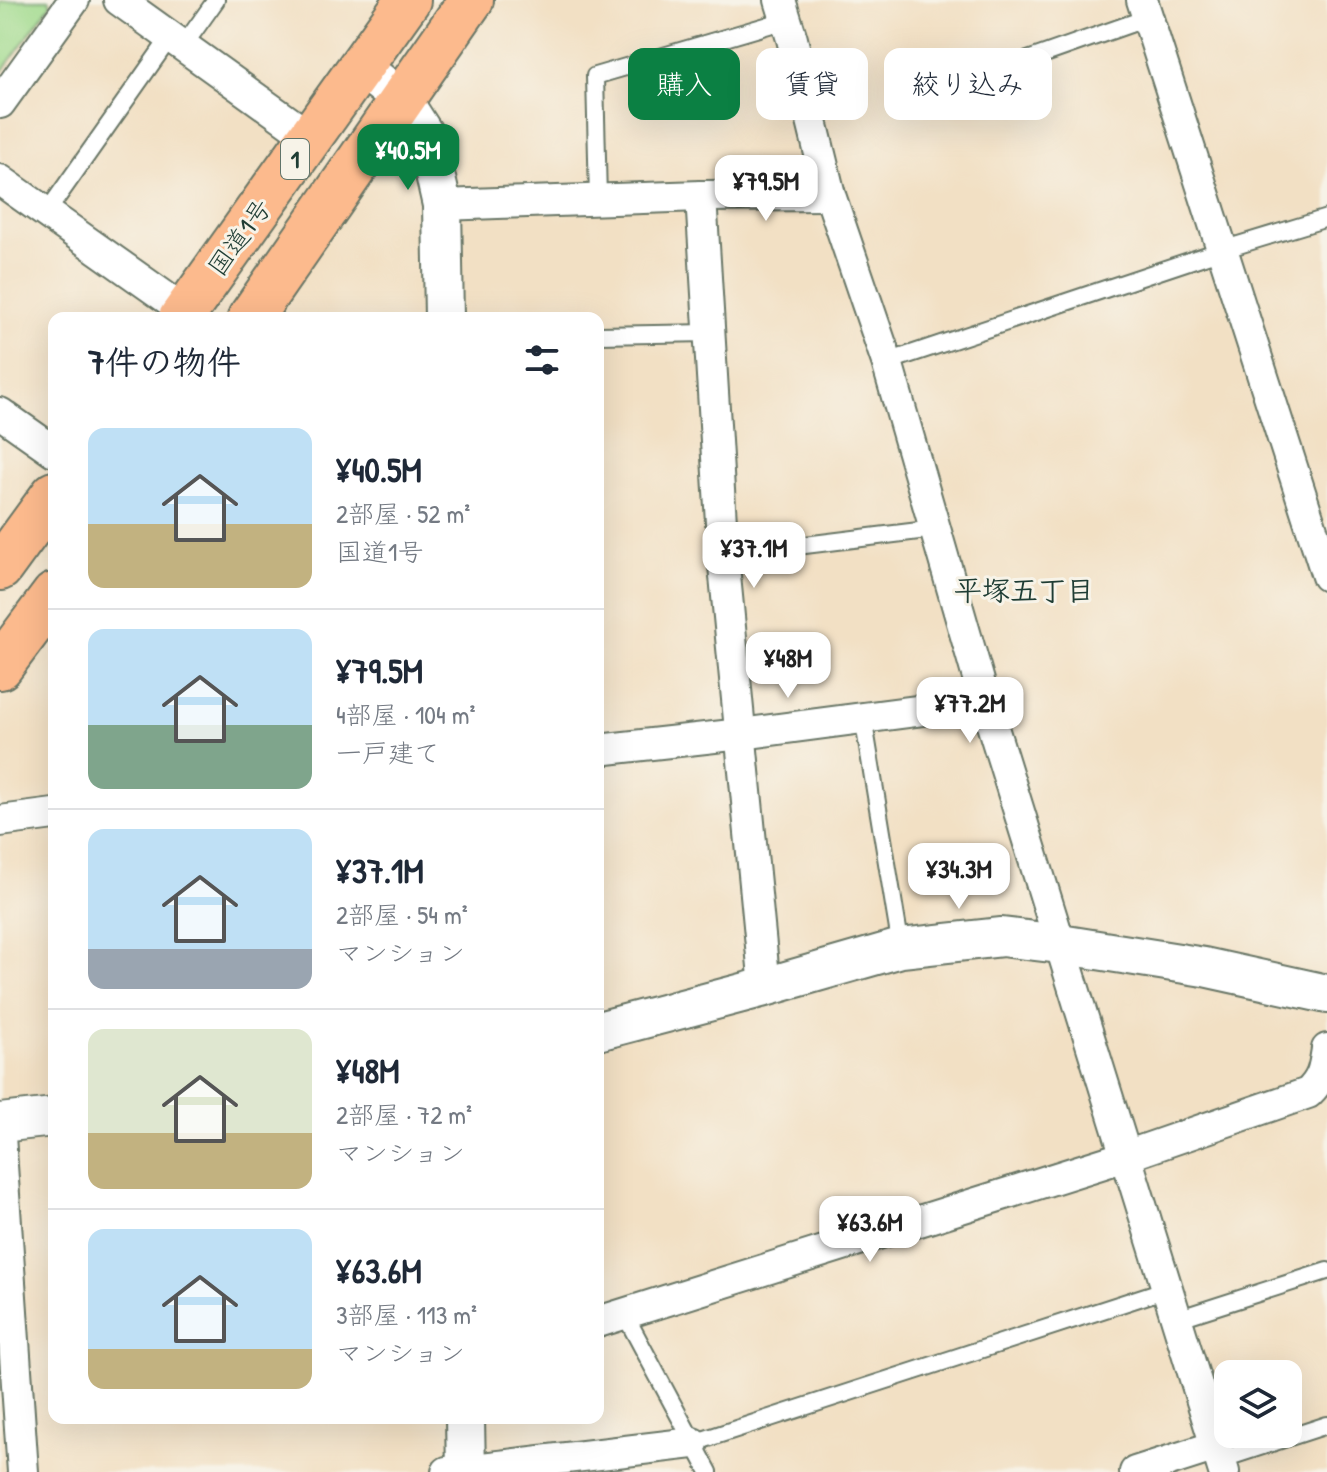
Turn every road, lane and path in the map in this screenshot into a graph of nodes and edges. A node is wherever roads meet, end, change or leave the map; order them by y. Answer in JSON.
{"nodes":[{"id":1,"x":74,"y":0,"type":"edge"},
{"id":2,"x":119,"y":0,"type":"edge"},
{"id":3,"x":216,"y":0,"type":"edge"},
{"id":4,"x":408,"y":0,"type":"edge"},
{"id":5,"x":471,"y":0,"type":"edge"},
{"id":6,"x":1145,"y":9,"type":"edge"},
{"id":7,"x":783,"y":10,"type":"edge"},
{"id":8,"x":177,"y":40,"type":"junction"},
{"id":9,"x":1052,"y":48,"type":"edge"},
{"id":10,"x":361,"y":67,"type":"junction"},
{"id":11,"x":402,"y":100,"type":"junction"},
{"id":12,"x":0,"y":103,"type":"edge"},
{"id":13,"x":310,"y":137,"type":"junction"},
{"id":14,"x":0,"y":180,"type":"edge"},
{"id":15,"x":830,"y":195,"type":"junction"},
{"id":16,"x":701,"y":196,"type":"junction"},
{"id":17,"x":598,"y":199,"type":"junction"},
{"id":18,"x":442,"y":205,"type":"junction"},
{"id":19,"x":47,"y":212,"type":"junction"},
{"id":20,"x":1327,"y":218,"type":"edge"},
{"id":21,"x":1222,"y":250,"type":"junction"},
{"id":22,"x":179,"y":312,"type":"edge"},
{"id":23,"x":185,"y":312,"type":"edge"},
{"id":24,"x":254,"y":312,"type":"edge"},
{"id":25,"x":444,"y":312,"type":"edge"},
{"id":26,"x":710,"y":333,"type":"junction"},
{"id":27,"x":604,"y":335,"type":"edge"},
{"id":28,"x":887,"y":362,"type":"junction"},
{"id":29,"x":0,"y":413,"type":"edge"},
{"id":30,"x":48,"y":447,"type":"edge"},
{"id":31,"x":48,"y":502,"type":"edge"},
{"id":32,"x":935,"y":529,"type":"junction"},
{"id":33,"x":723,"y":555,"type":"junction"},
{"id":34,"x":0,"y":568,"type":"edge"},
{"id":35,"x":1327,"y":576,"type":"edge"},
{"id":36,"x":48,"y":603,"type":"edge"},
{"id":37,"x":0,"y":667,"type":"edge"},
{"id":38,"x":985,"y":702,"type":"junction"},
{"id":39,"x":863,"y":717,"type":"junction"},
{"id":40,"x":741,"y":734,"type":"junction"},
{"id":41,"x":604,"y":749,"type":"edge"},
{"id":42,"x":48,"y":815,"type":"edge"},
{"id":43,"x":0,"y":821,"type":"edge"},
{"id":44,"x":1060,"y":944,"type":"junction"},
{"id":45,"x":901,"y":948,"type":"junction"},
{"id":46,"x":765,"y":987,"type":"junction"},
{"id":47,"x":1327,"y":994,"type":"edge"},
{"id":48,"x":604,"y":1029,"type":"edge"},
{"id":49,"x":1327,"y":1049,"type":"edge"},
{"id":50,"x":1323,"y":1084,"type":"edge"},
{"id":51,"x":48,"y":1118,"type":"edge"},
{"id":52,"x":0,"y":1123,"type":"edge"},
{"id":53,"x":0,"y":1136,"type":"edge"},
{"id":54,"x":1126,"y":1156,"type":"junction"},
{"id":55,"x":1327,"y":1271,"type":"edge"},
{"id":56,"x":1167,"y":1289,"type":"junction"},
{"id":57,"x":611,"y":1318,"type":"edge"},
{"id":58,"x":1177,"y":1319,"type":"junction"},
{"id":59,"x":9,"y":1390,"type":"edge"},
{"id":60,"x":464,"y":1424,"type":"edge"},
{"id":61,"x":1327,"y":1425,"type":"edge"},
{"id":62,"x":693,"y":1443,"type":"junction"},
{"id":63,"x":1220,"y":1459,"type":"edge"},
{"id":64,"x":460,"y":1471,"type":"edge"},
{"id":65,"x":23,"y":1472,"type":"edge"},
{"id":66,"x":709,"y":1472,"type":"edge"},
{"id":67,"x":1135,"y":1472,"type":"edge"}],
"edges":[{"from":1,"to":12,"type":"street"},
{"from":2,"to":8,"type":"street"},
{"from":3,"to":8,"type":"lane"},
{"from":4,"to":10,"type":"highway","name":"国道1号","number":"1"},
{"from":5,"to":11,"type":"highway","name":"国道1号","number":"1"},
{"from":6,"to":9,"type":"lane"},
{"from":6,"to":21,"type":"street"},
{"from":7,"to":15,"type":"street"},
{"from":7,"to":17,"type":"lane"},
{"from":8,"to":13,"type":"street"},
{"from":8,"to":19,"type":"lane"},
{"from":10,"to":11,"type":"street"},
{"from":10,"to":13,"type":"highway","name":"国道1号","number":"1"},
{"from":11,"to":18,"type":"street"},
{"from":11,"to":24,"type":"highway","name":"国道1号","number":"1"},
{"from":13,"to":23,"type":"highway","name":"国道1号","number":"1"},
{"from":14,"to":19,"type":"street"},
{"from":15,"to":16,"type":"street"},
{"from":15,"to":28,"type":"street"},
{"from":16,"to":17,"type":"street"},
{"from":16,"to":26,"type":"street"},
{"from":17,"to":18,"type":"street"},
{"from":18,"to":25,"type":"street"},
{"from":19,"to":22,"type":"street"},
{"from":20,"to":21,"type":"lane"},
{"from":21,"to":28,"type":"lane"},
{"from":21,"to":35,"type":"street"},
{"from":26,"to":27,"type":"lane"},
{"from":26,"to":33,"type":"street"},
{"from":28,"to":32,"type":"street"},
{"from":29,"to":30,"type":"street"},
{"from":31,"to":34,"type":"highway"},
{"from":32,"to":33,"type":"lane"},
{"from":32,"to":38,"type":"street"},
{"from":33,"to":40,"type":"street"},
{"from":36,"to":37,"type":"highway"},
{"from":38,"to":39,"type":"street"},
{"from":38,"to":44,"type":"street"},
{"from":39,"to":40,"type":"street"},
{"from":39,"to":45,"type":"lane"},
{"from":40,"to":41,"type":"street"},
{"from":40,"to":46,"type":"street"},
{"from":42,"to":43,"type":"street"},
{"from":44,"to":45,"type":"street"},
{"from":44,"to":47,"type":"street"},
{"from":44,"to":54,"type":"street"},
{"from":45,"to":46,"type":"street"},
{"from":46,"to":48,"type":"street"},
{"from":49,"to":50,"type":"street"},
{"from":50,"to":54,"type":"street"},
{"from":51,"to":52,"type":"street"},
{"from":53,"to":59,"type":"street"},
{"from":54,"to":56,"type":"street"},
{"from":54,"to":57,"type":"street"},
{"from":55,"to":58,"type":"lane"},
{"from":56,"to":58,"type":"street"},
{"from":56,"to":62,"type":"lane"},
{"from":57,"to":62,"type":"lane"},
{"from":58,"to":63,"type":"street"},
{"from":59,"to":65,"type":"street"},
{"from":60,"to":64,"type":"street"},
{"from":61,"to":63,"type":"lane"},
{"from":62,"to":64,"type":"street"},
{"from":62,"to":66,"type":"lane"},
{"from":63,"to":67,"type":"street"}]}
